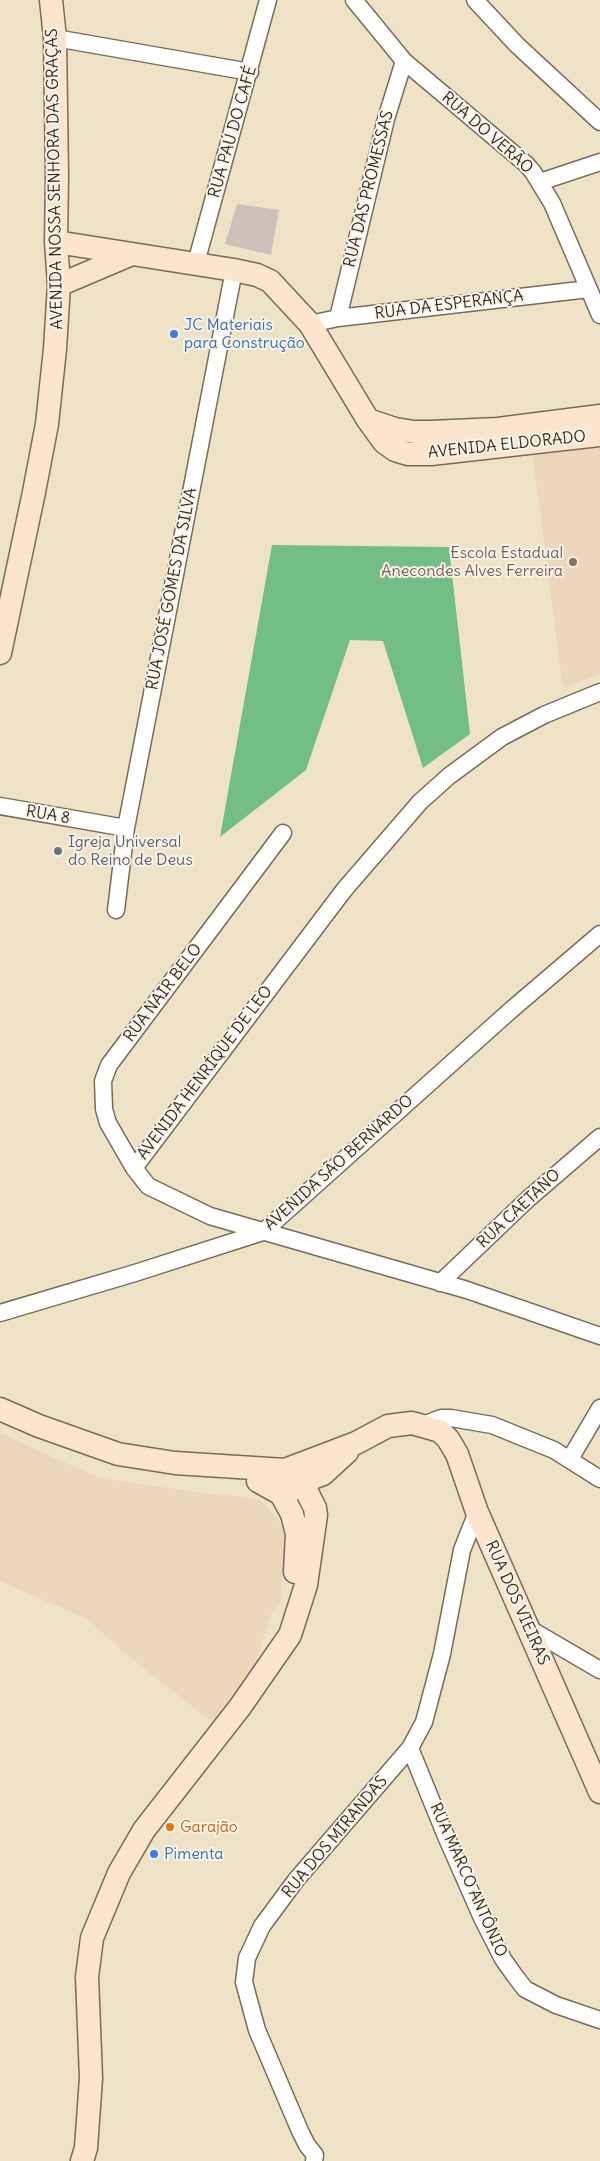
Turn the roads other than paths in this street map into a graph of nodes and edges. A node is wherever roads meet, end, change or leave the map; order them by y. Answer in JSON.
{"nodes":[{"id":1,"x":51,"y":0,"type":"edge"},
{"id":2,"x":268,"y":0,"type":"edge"},
{"id":3,"x":354,"y":0,"type":"edge"},
{"id":4,"x":475,"y":0,"type":"edge"},
{"id":5,"x":55,"y":38,"type":"junction"},
{"id":6,"x":404,"y":61,"type":"junction"},
{"id":7,"x":250,"y":72,"type":"junction"},
{"id":8,"x":600,"y":122,"type":"edge"},
{"id":9,"x":600,"y":162,"type":"edge"},
{"id":10,"x":540,"y":182,"type":"junction"},
{"id":11,"x":56,"y":242,"type":"junction"},
{"id":12,"x":133,"y":254,"type":"junction"},
{"id":13,"x":196,"y":263,"type":"junction"},
{"id":14,"x":234,"y":270,"type":"junction"},
{"id":15,"x":59,"y":285,"type":"junction"},
{"id":16,"x":589,"y":288,"type":"junction"},
{"id":17,"x":600,"y":315,"type":"edge"},
{"id":18,"x":338,"y":318,"type":"junction"},
{"id":19,"x":310,"y":324,"type":"junction"},
{"id":20,"x":600,"y":416,"type":"edge"},
{"id":21,"x":600,"y":435,"type":"edge"},
{"id":22,"x":499,"y":437,"type":"junction"},
{"id":23,"x":0,"y":653,"type":"edge"},
{"id":24,"x":600,"y":692,"type":"edge"},
{"id":25,"x":0,"y":806,"type":"edge"},
{"id":26,"x":126,"y":828,"type":"junction"},
{"id":27,"x":284,"y":833,"type":"dead end"},
{"id":28,"x":116,"y":910,"type":"dead end"},
{"id":29,"x":600,"y":934,"type":"edge"},
{"id":30,"x":600,"y":1137,"type":"edge"},
{"id":31,"x":134,"y":1168,"type":"junction"},
{"id":32,"x":263,"y":1232,"type":"junction"},
{"id":33,"x":440,"y":1283,"type":"junction"},
{"id":34,"x":0,"y":1313,"type":"edge"},
{"id":35,"x":600,"y":1336,"type":"edge"},
{"id":36,"x":0,"y":1408,"type":"edge"},
{"id":37,"x":600,"y":1408,"type":"edge"},
{"id":38,"x":423,"y":1425,"type":"junction"},
{"id":39,"x":570,"y":1459,"type":"junction"},
{"id":40,"x":600,"y":1478,"type":"edge"},
{"id":41,"x":286,"y":1484,"type":"junction"},
{"id":42,"x":477,"y":1512,"type":"junction"},
{"id":43,"x":528,"y":1628,"type":"junction"},
{"id":44,"x":600,"y":1670,"type":"edge"},
{"id":45,"x":410,"y":1748,"type":"junction"},
{"id":46,"x":600,"y":1792,"type":"edge"},
{"id":47,"x":600,"y":2020,"type":"edge"},
{"id":48,"x":315,"y":2158,"type":"edge"},
{"id":49,"x":82,"y":2161,"type":"edge"}],
"edges":[{"from":1,"to":5,"type":"main road","name":"AVENIDA NOSSA SENHORA DAS GRAÇAS"},
{"from":2,"to":7,"type":"street","name":"RUA PAÚ DO CAFÉ"},
{"from":3,"to":6,"type":"street","name":"RUA DO VERÃO"},
{"from":4,"to":8,"type":"street"},
{"from":5,"to":7,"type":"street"},
{"from":5,"to":11,"type":"main road","name":"AVENIDA NOSSA SENHORA DAS GRAÇAS"},
{"from":6,"to":10,"type":"street","name":"RUA DO VERÃO"},
{"from":6,"to":18,"type":"street","name":"RUA DAS PROMESSAS"},
{"from":7,"to":13,"type":"street","name":"RUA PAÚ DO CAFÉ"},
{"from":9,"to":10,"type":"street"},
{"from":10,"to":16,"type":"street","name":"RUA DO VERÃO"},
{"from":11,"to":12,"type":"main road","name":"AVENIDA ELDORADO"},
{"from":11,"to":15,"type":"main road","name":"AVENIDA NOSSA SENHORA DAS GRAÇAS"},
{"from":12,"to":13,"type":"main road","name":"AVENIDA ELDORADO"},
{"from":12,"to":15,"type":"main road"},
{"from":13,"to":14,"type":"main road","name":"AVENIDA ELDORADO"},
{"from":14,"to":19,"type":"main road","name":"AVENIDA ELDORADO"},
{"from":14,"to":26,"type":"street","name":"RUA JOSÉ GOMES DA SILVA"},
{"from":15,"to":23,"type":"main road","name":"AVENIDA NOSSA SENHORA DAS GRAÇAS"},
{"from":16,"to":17,"type":"street","name":"RUA DO VERÃO"},
{"from":16,"to":18,"type":"street","name":"RUA DA ESPERANÇA"},
{"from":18,"to":19,"type":"street","name":"RUA DA ESPERANÇA"},
{"from":19,"to":22,"type":"main road","name":"AVENIDA ELDORADO"},
{"from":20,"to":22,"type":"main road","name":"AVENIDA ELDORADO"},
{"from":21,"to":22,"type":"main road","name":"AVENIDA ELDORADO"},
{"from":24,"to":31,"type":"street","name":"AVENIDA HENRÍQUE DE LEO"},
{"from":25,"to":26,"type":"street","name":"RUA 8"},
{"from":26,"to":28,"type":"street","name":"RUA JOSÉ GOMES DA SILVA"},
{"from":27,"to":31,"type":"street","name":"RUA NAIR BELO"},
{"from":29,"to":32,"type":"street","name":"AVENIDA SÃO BERNARDO"},
{"from":30,"to":33,"type":"street","name":"RUA CAETANO"},
{"from":31,"to":32,"type":"street","name":"AVENIDA HENRÍQUE DE LEO"},
{"from":32,"to":33,"type":"street","name":"AVENIDA HENRÍQUE DE LEO"},
{"from":32,"to":34,"type":"street","name":"AVENIDA SÃO BERNARDO"},
{"from":33,"to":35,"type":"street","name":"AVENIDA HENRÍQUE DE LEO"},
{"from":36,"to":41,"type":"main road"},
{"from":37,"to":39,"type":"street"},
{"from":38,"to":39,"type":"street"},
{"from":38,"to":41,"type":"main road"},
{"from":38,"to":42,"type":"main road","name":"RUA DOS VIEIRAS"},
{"from":39,"to":40,"type":"street"},
{"from":41,"to":49,"type":"main road"},
{"from":42,"to":43,"type":"main road","name":"RUA DOS VIEIRAS"},
{"from":42,"to":45,"type":"street","name":"RUA DOS MIRANDAS"},
{"from":43,"to":44,"type":"street"},
{"from":43,"to":46,"type":"main road","name":"RUA DOS VIEIRAS"},
{"from":45,"to":47,"type":"street","name":"RUA MARCO ANTÔNIO"},
{"from":45,"to":48,"type":"street","name":"RUA DOS MIRANDAS"}]}
